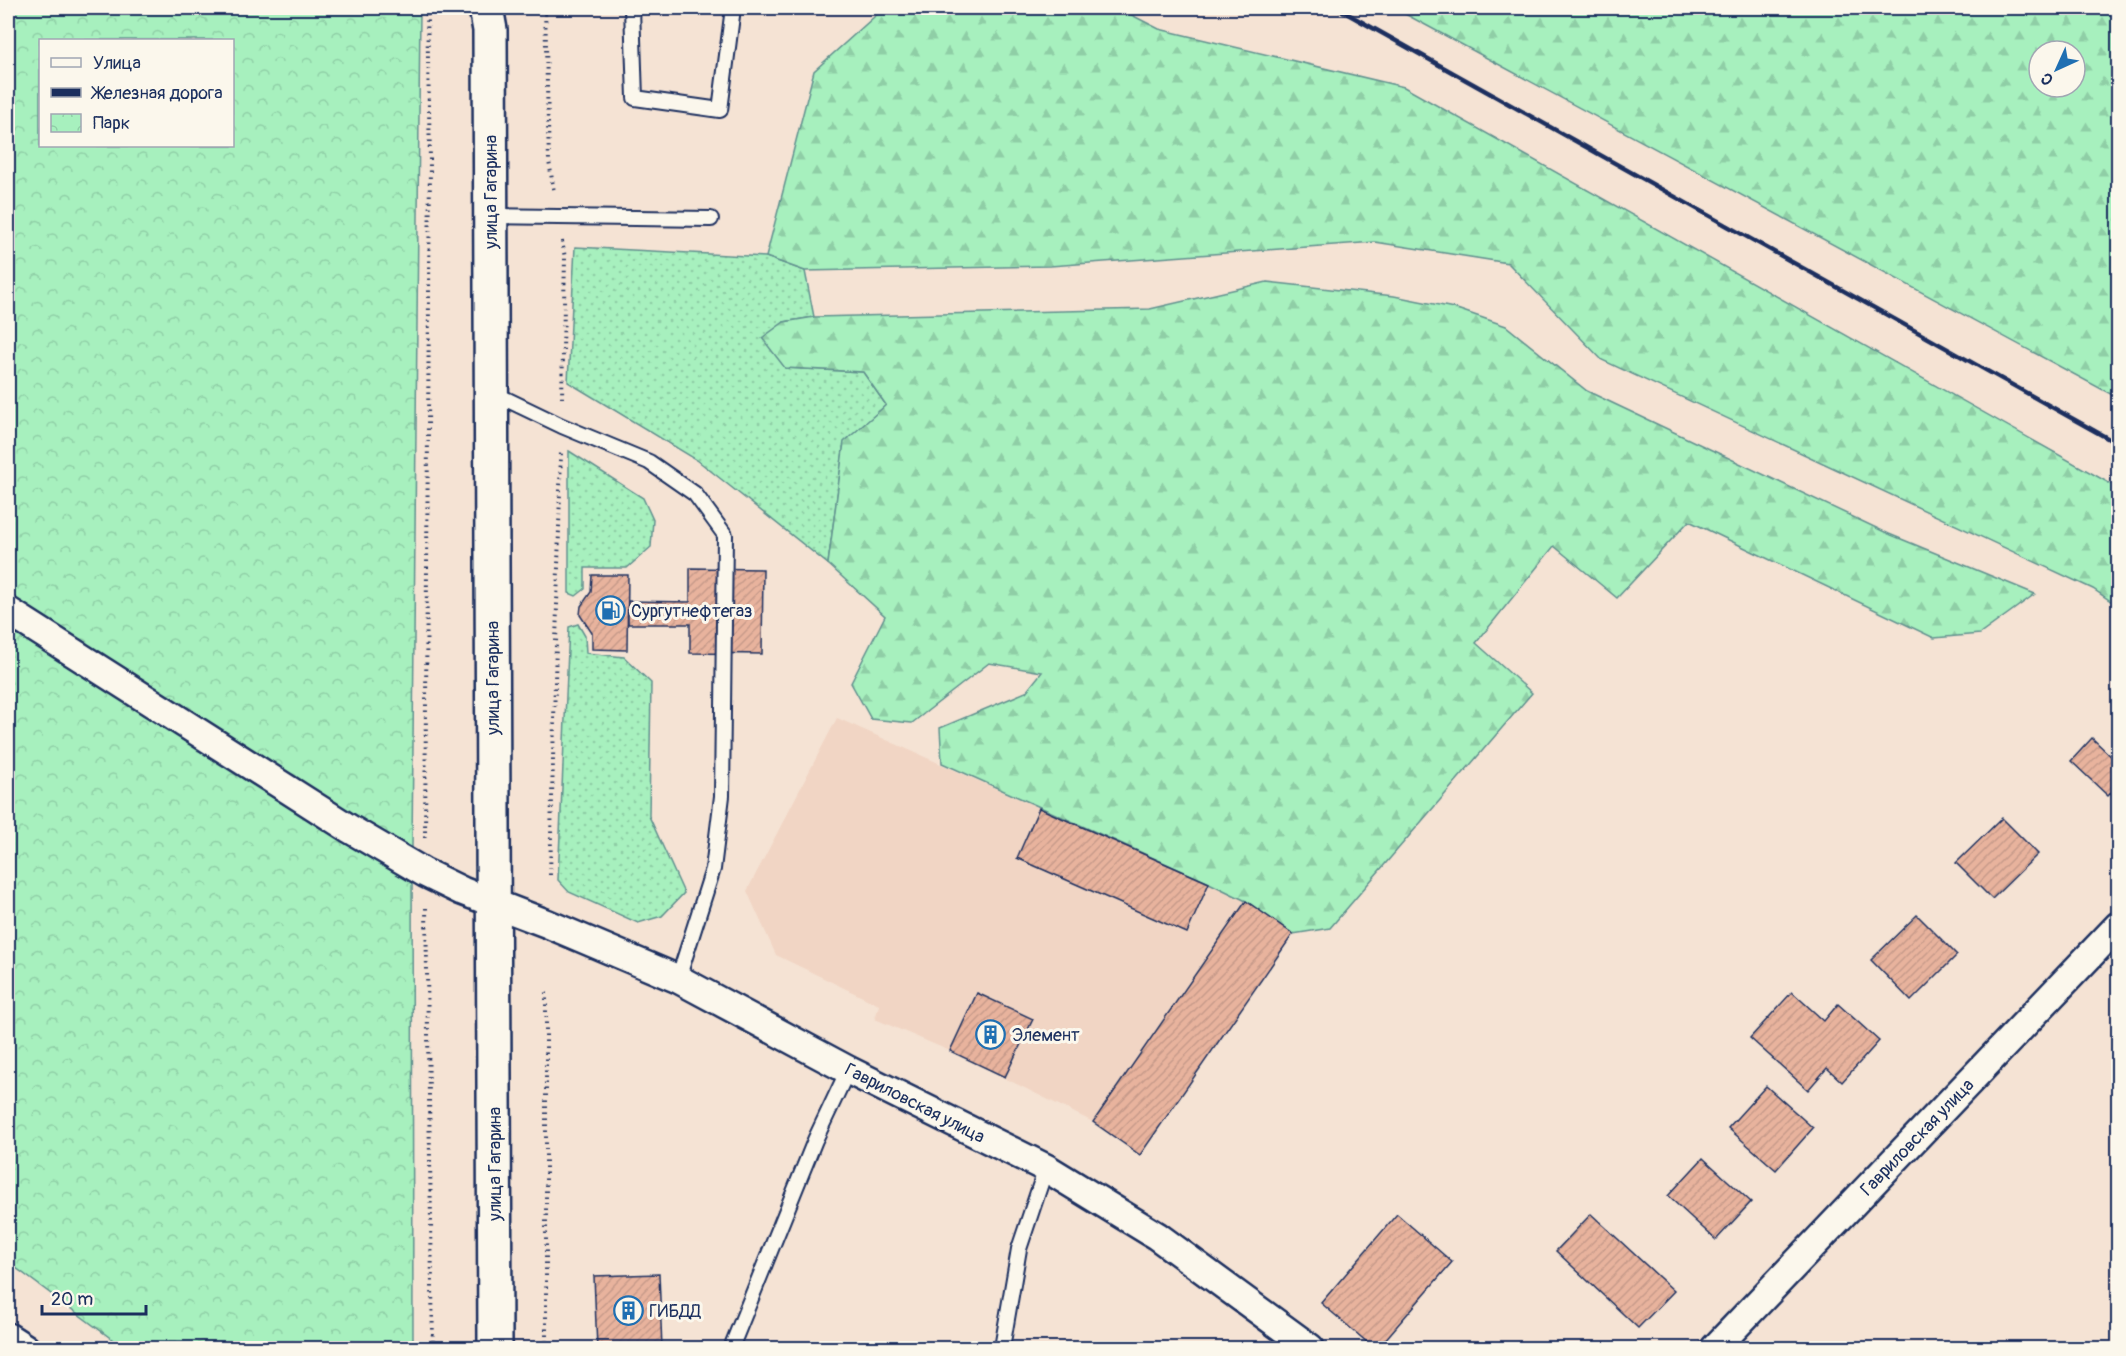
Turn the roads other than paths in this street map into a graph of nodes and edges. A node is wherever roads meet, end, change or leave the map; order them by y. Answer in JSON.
{"nodes":[{"id":1,"x":486,"y":8,"type":"edge"},
{"id":2,"x":632,"y":8,"type":"edge"},
{"id":3,"x":733,"y":8,"type":"edge"},
{"id":4,"x":491,"y":216,"type":"junction"},
{"id":5,"x":711,"y":219,"type":"dead end"},
{"id":6,"x":492,"y":392,"type":"junction"},
{"id":7,"x":8,"y":612,"type":"edge"},
{"id":8,"x":494,"y":904,"type":"junction"},
{"id":9,"x":2118,"y":927,"type":"edge"},
{"id":10,"x":678,"y":979,"type":"junction"},
{"id":11,"x":848,"y":1070,"type":"junction"},
{"id":12,"x":1046,"y":1168,"type":"junction"},
{"id":13,"x":8,"y":1337,"type":"edge"},
{"id":14,"x":25,"y":1348,"type":"edge"},
{"id":15,"x":495,"y":1348,"type":"edge"},
{"id":16,"x":731,"y":1348,"type":"edge"},
{"id":17,"x":1002,"y":1348,"type":"edge"},
{"id":18,"x":1310,"y":1348,"type":"edge"},
{"id":19,"x":1715,"y":1348,"type":"edge"}],
"edges":[{"from":1,"to":4,"type":"main road","name":"улица Гагарина"},
{"from":2,"to":3,"type":"lane"},
{"from":4,"to":5,"type":"lane"},
{"from":4,"to":6,"type":"main road","name":"улица Гагарина"},
{"from":6,"to":8,"type":"main road","name":"улица Гагарина"},
{"from":6,"to":10,"type":"lane"},
{"from":7,"to":8,"type":"street","name":"Гавриловская улица"},
{"from":8,"to":10,"type":"street","name":"Гавриловская улица"},
{"from":8,"to":15,"type":"main road","name":"улица Гагарина"},
{"from":9,"to":19,"type":"street","name":"Гавриловская улица"},
{"from":10,"to":11,"type":"street","name":"Гавриловская улица"},
{"from":11,"to":12,"type":"street","name":"Гавриловская улица"},
{"from":11,"to":16,"type":"lane"},
{"from":12,"to":17,"type":"lane"},
{"from":12,"to":18,"type":"street","name":"Гавриловская улица"},
{"from":13,"to":14,"type":"street"}]}
